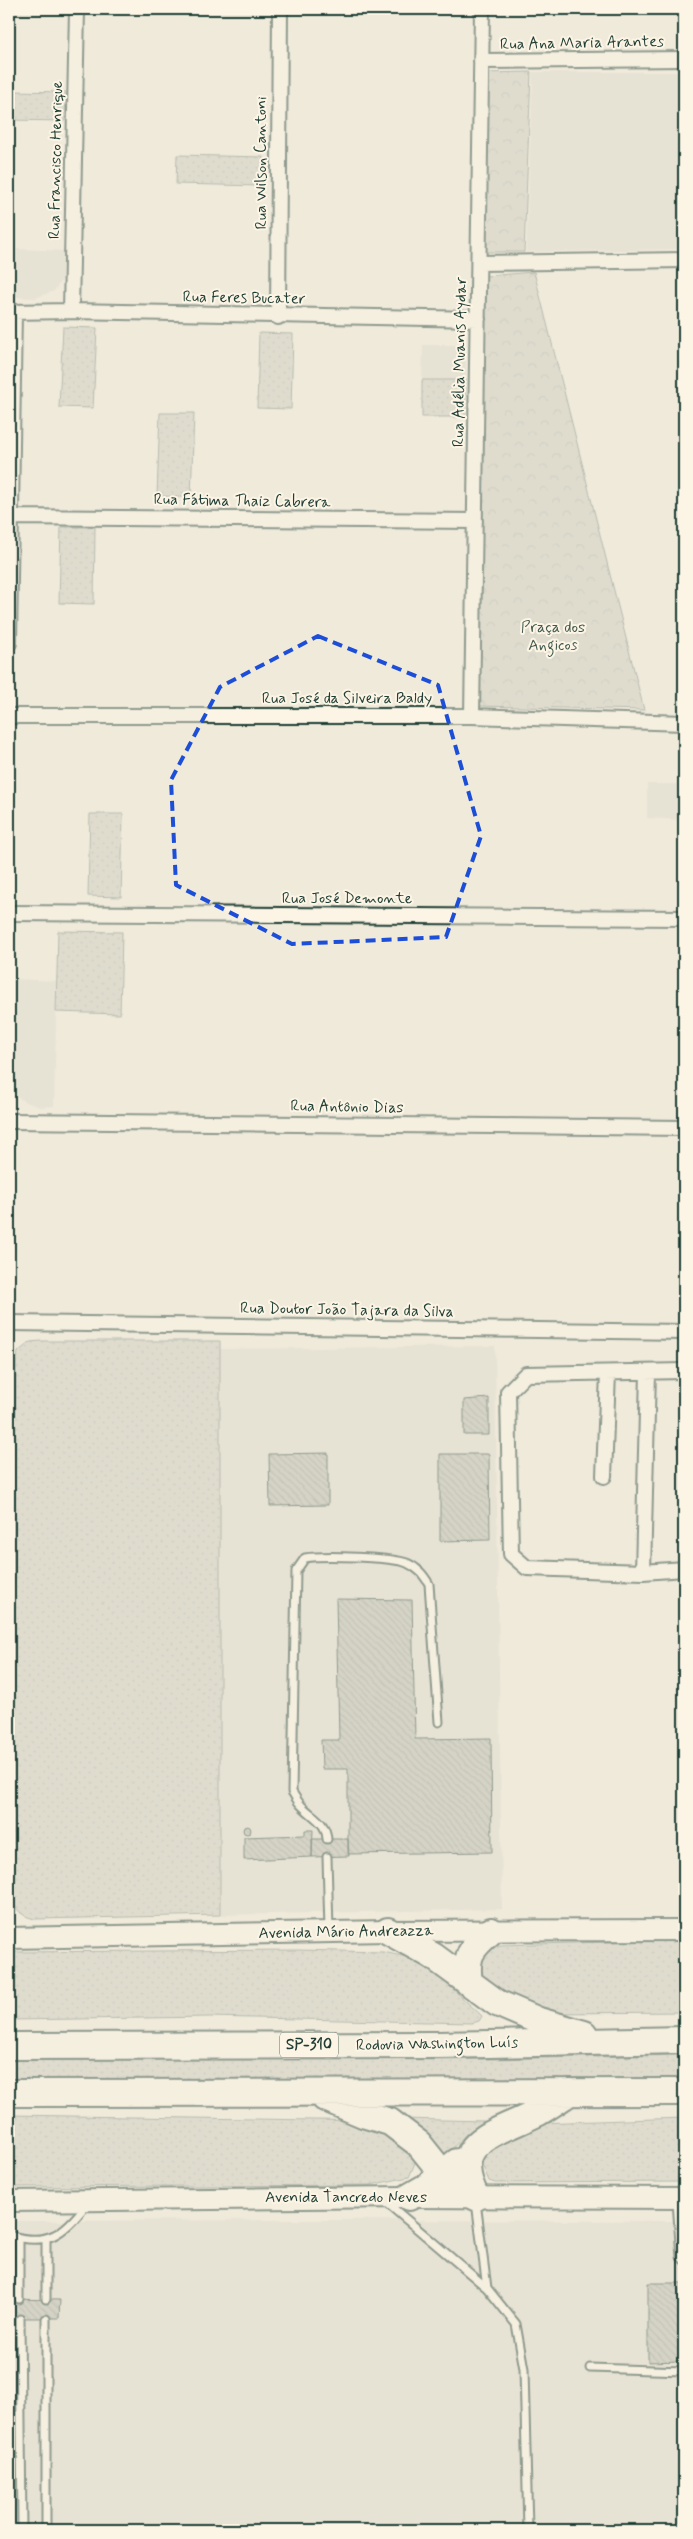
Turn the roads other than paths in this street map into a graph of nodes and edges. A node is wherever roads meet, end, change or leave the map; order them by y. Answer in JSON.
{"nodes":[{"id":1,"x":77,"y":9,"type":"edge"},
{"id":2,"x":280,"y":9,"type":"edge"},
{"id":3,"x":482,"y":9,"type":"edge"},
{"id":4,"x":684,"y":59,"type":"edge"},
{"id":5,"x":481,"y":61,"type":"junction"},
{"id":6,"x":684,"y":260,"type":"edge"},
{"id":7,"x":479,"y":263,"type":"junction"},
{"id":8,"x":71,"y":311,"type":"junction"},
{"id":9,"x":11,"y":312,"type":"edge"},
{"id":10,"x":278,"y":317,"type":"junction"},
{"id":11,"x":478,"y":319,"type":"junction"},
{"id":12,"x":10,"y":517,"type":"edge"},
{"id":13,"x":475,"y":521,"type":"junction"},
{"id":14,"x":9,"y":643,"type":"edge"},
{"id":15,"x":9,"y":716,"type":"edge"},
{"id":16,"x":472,"y":716,"type":"junction"},
{"id":17,"x":684,"y":723,"type":"edge"},
{"id":18,"x":9,"y":913,"type":"edge"},
{"id":19,"x":684,"y":918,"type":"edge"},
{"id":20,"x":9,"y":1120,"type":"edge"},
{"id":21,"x":684,"y":1128,"type":"edge"},
{"id":22,"x":9,"y":1323,"type":"edge"},
{"id":23,"x":684,"y":1332,"type":"edge"},
{"id":24,"x":684,"y":1371,"type":"edge"},
{"id":25,"x":648,"y":1372,"type":"junction"},
{"id":26,"x":608,"y":1373,"type":"junction"},
{"id":27,"x":604,"y":1476,"type":"dead end"},
{"id":28,"x":684,"y":1569,"type":"edge"},
{"id":29,"x":643,"y":1572,"type":"junction"},
{"id":30,"x":439,"y":1722,"type":"dead end"},
{"id":31,"x":327,"y":1839,"type":"dead end"},
{"id":32,"x":327,"y":1857,"type":"dead end"},
{"id":33,"x":684,"y":1930,"type":"edge"},
{"id":34,"x":388,"y":1931,"type":"junction"},
{"id":35,"x":491,"y":1931,"type":"junction"},
{"id":36,"x":329,"y":1932,"type":"junction"},
{"id":37,"x":9,"y":1938,"type":"edge"},
{"id":38,"x":469,"y":1983,"type":"junction"},
{"id":39,"x":684,"y":2040,"type":"edge"},
{"id":40,"x":609,"y":2042,"type":"junction"},
{"id":41,"x":9,"y":2046,"type":"edge"},
{"id":42,"x":570,"y":2092,"type":"junction"},
{"id":43,"x":684,"y":2092,"type":"edge"},
{"id":44,"x":9,"y":2093,"type":"edge"},
{"id":45,"x":314,"y":2093,"type":"junction"},
{"id":46,"x":475,"y":2146,"type":"junction"},
{"id":47,"x":443,"y":2174,"type":"junction"},
{"id":48,"x":409,"y":2196,"type":"junction"},
{"id":49,"x":380,"y":2197,"type":"junction"},
{"id":50,"x":476,"y":2197,"type":"junction"},
{"id":51,"x":680,"y":2198,"type":"edge"},
{"id":52,"x":91,"y":2199,"type":"junction"},
{"id":53,"x":9,"y":2201,"type":"edge"},
{"id":54,"x":9,"y":2235,"type":"edge"},
{"id":55,"x":19,"y":2238,"type":"junction"},
{"id":56,"x":46,"y":2239,"type":"junction"},
{"id":57,"x":684,"y":2260,"type":"edge"},
{"id":58,"x":487,"y":2288,"type":"junction"},
{"id":59,"x":19,"y":2299,"type":"dead end"},
{"id":60,"x":46,"y":2299,"type":"dead end"},
{"id":61,"x":20,"y":2319,"type":"dead end"},
{"id":62,"x":46,"y":2319,"type":"dead end"},
{"id":63,"x":590,"y":2368,"type":"dead end"},
{"id":64,"x":684,"y":2370,"type":"edge"},
{"id":65,"x":22,"y":2530,"type":"edge"},
{"id":66,"x":46,"y":2530,"type":"edge"},
{"id":67,"x":528,"y":2530,"type":"edge"}],
"edges":[{"from":1,"to":8,"type":"street","name":"Rua Francisco Henrique"},
{"from":2,"to":10,"type":"street","name":"Rua Wilson Cantoni"},
{"from":3,"to":5,"type":"street","name":"Rua Adélia Muanis Aydar"},
{"from":4,"to":5,"type":"street","name":"Rua Ana Maria Arantes"},
{"from":5,"to":7,"type":"street","name":"Rua Adélia Muanis Aydar"},
{"from":6,"to":7,"type":"street"},
{"from":7,"to":11,"type":"street","name":"Rua Adélia Muanis Aydar"},
{"from":8,"to":9,"type":"street","name":"Rua Feres Bucater"},
{"from":8,"to":10,"type":"street","name":"Rua Feres Bucater"},
{"from":9,"to":12,"type":"street"},
{"from":10,"to":11,"type":"street","name":"Rua Feres Bucater"},
{"from":11,"to":13,"type":"street","name":"Rua Adélia Muanis Aydar"},
{"from":12,"to":13,"type":"street","name":"Rua Fátima Thaiz Cabrera"},
{"from":12,"to":14,"type":"street"},
{"from":13,"to":16,"type":"street","name":"Rua Adélia Muanis Aydar"},
{"from":15,"to":16,"type":"street","name":"Rua José da Silveira Baldy"},
{"from":16,"to":17,"type":"street","name":"Rua José da Silveira Baldy"},
{"from":18,"to":19,"type":"street","name":"Rua José Demonte"},
{"from":20,"to":21,"type":"street","name":"Rua Antônio Dias"},
{"from":22,"to":23,"type":"street","name":"Rua Doutor João Tajara da Silva"},
{"from":24,"to":25,"type":"street"},
{"from":25,"to":26,"type":"street"},
{"from":25,"to":29,"type":"street"},
{"from":26,"to":27,"type":"street"},
{"from":26,"to":29,"type":"street"},
{"from":28,"to":29,"type":"street"},
{"from":30,"to":31,"type":"lane"},
{"from":32,"to":36,"type":"lane"},
{"from":33,"to":35,"type":"main road","name":"Avenida Mário Andreazza"},
{"from":34,"to":35,"type":"main road","name":"Avenida Mário Andreazza"},
{"from":34,"to":36,"type":"main road","name":"Avenida Mário Andreazza"},
{"from":34,"to":38,"type":"highway"},
{"from":35,"to":38,"type":"highway"},
{"from":36,"to":37,"type":"main road","name":"Avenida Mário Andreazza"},
{"from":38,"to":40,"type":"highway"},
{"from":39,"to":40,"type":"highway","name":"Rodovia Washington Luís","number":"SP-310"},
{"from":40,"to":41,"type":"highway","name":"Rodovia Washington Luís","number":"SP-310"},
{"from":42,"to":43,"type":"highway"},
{"from":42,"to":45,"type":"highway"},
{"from":42,"to":46,"type":"highway"},
{"from":44,"to":45,"type":"highway"},
{"from":45,"to":47,"type":"highway"},
{"from":46,"to":47,"type":"highway"},
{"from":46,"to":50,"type":"highway"},
{"from":47,"to":48,"type":"highway"},
{"from":47,"to":50,"type":"highway"},
{"from":48,"to":49,"type":"main road","name":"Avenida Tancredo Neves"},
{"from":48,"to":50,"type":"main road","name":"Avenida Tancredo Neves"},
{"from":49,"to":52,"type":"main road","name":"Avenida Tancredo Neves"},
{"from":49,"to":58,"type":"lane"},
{"from":50,"to":51,"type":"main road","name":"Avenida Tancredo Neves"},
{"from":50,"to":58,"type":"lane"},
{"from":51,"to":57,"type":"lane"},
{"from":52,"to":53,"type":"main road","name":"Avenida Tancredo Neves"},
{"from":52,"to":56,"type":"lane"},
{"from":54,"to":55,"type":"lane"},
{"from":55,"to":56,"type":"lane"},
{"from":55,"to":59,"type":"lane"},
{"from":56,"to":60,"type":"lane"},
{"from":58,"to":67,"type":"lane"},
{"from":61,"to":65,"type":"lane"},
{"from":62,"to":66,"type":"lane"},
{"from":63,"to":64,"type":"lane"}]}
